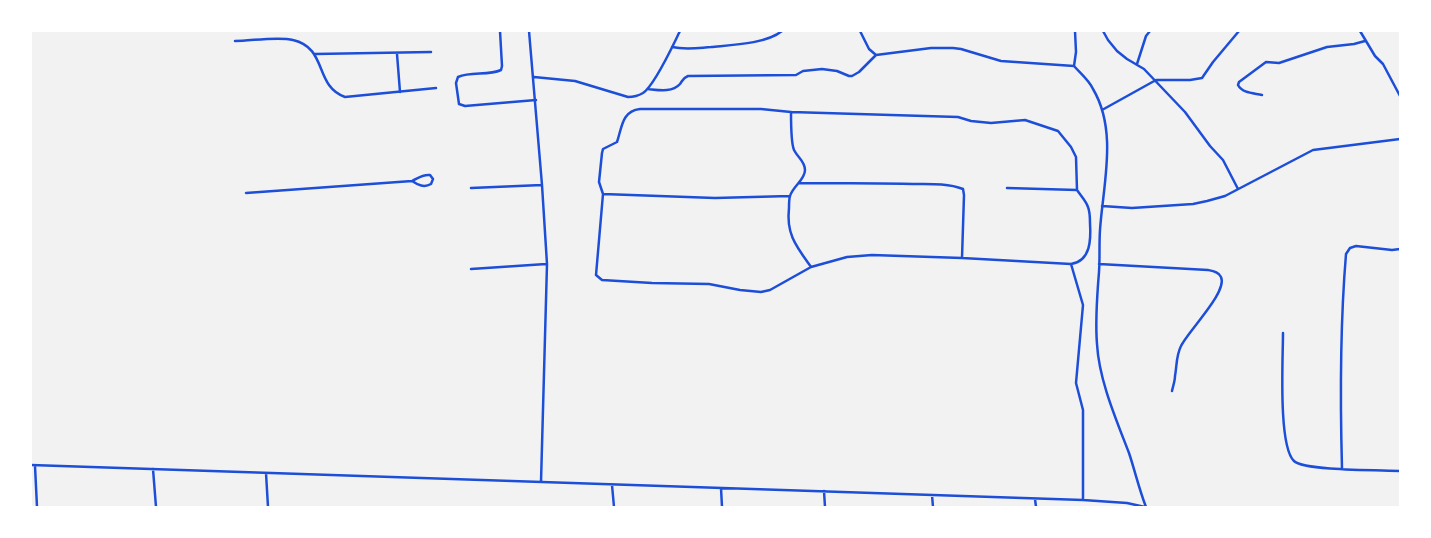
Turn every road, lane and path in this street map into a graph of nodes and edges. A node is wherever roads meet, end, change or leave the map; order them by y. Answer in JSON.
{"nodes":[{"id":1,"x":500,"y":31,"type":"edge"},
{"id":2,"x":529,"y":31,"type":"edge"},
{"id":3,"x":680,"y":31,"type":"edge"},
{"id":4,"x":782,"y":31,"type":"edge"},
{"id":5,"x":860,"y":31,"type":"edge"},
{"id":6,"x":1075,"y":31,"type":"edge"},
{"id":7,"x":1103,"y":31,"type":"edge"},
{"id":8,"x":1150,"y":31,"type":"edge"},
{"id":9,"x":1239,"y":31,"type":"edge"},
{"id":10,"x":1360,"y":31,"type":"edge"},
{"id":11,"x":235,"y":41,"type":"dead end"},
{"id":12,"x":1365,"y":41,"type":"junction"},
{"id":13,"x":672,"y":48,"type":"junction"},
{"id":14,"x":431,"y":52,"type":"dead end"},
{"id":15,"x":315,"y":54,"type":"junction"},
{"id":16,"x":397,"y":54,"type":"junction"},
{"id":17,"x":876,"y":55,"type":"junction"},
{"id":18,"x":1137,"y":64,"type":"junction"},
{"id":19,"x":1074,"y":66,"type":"junction"},
{"id":20,"x":534,"y":77,"type":"junction"},
{"id":21,"x":1156,"y":80,"type":"junction"},
{"id":22,"x":436,"y":88,"type":"dead end"},
{"id":23,"x":648,"y":88,"type":"junction"},
{"id":24,"x":400,"y":92,"type":"junction"},
{"id":25,"x":1262,"y":95,"type":"dead end"},
{"id":26,"x":1400,"y":96,"type":"edge"},
{"id":27,"x":536,"y":100,"type":"junction"},
{"id":28,"x":1102,"y":110,"type":"junction"},
{"id":29,"x":791,"y":112,"type":"junction"},
{"id":30,"x":1400,"y":139,"type":"edge"},
{"id":31,"x":412,"y":181,"type":"junction"},
{"id":32,"x":798,"y":183,"type":"junction"},
{"id":33,"x":542,"y":184,"type":"junction"},
{"id":34,"x":471,"y":188,"type":"dead end"},
{"id":35,"x":1007,"y":188,"type":"dead end"},
{"id":36,"x":1238,"y":189,"type":"junction"},
{"id":37,"x":1077,"y":190,"type":"junction"},
{"id":38,"x":246,"y":193,"type":"dead end"},
{"id":39,"x":603,"y":194,"type":"junction"},
{"id":40,"x":790,"y":196,"type":"junction"},
{"id":41,"x":1102,"y":206,"type":"junction"},
{"id":42,"x":1400,"y":250,"type":"edge"},
{"id":43,"x":962,"y":258,"type":"junction"},
{"id":44,"x":547,"y":264,"type":"junction"},
{"id":45,"x":1071,"y":264,"type":"junction"},
{"id":46,"x":1099,"y":264,"type":"junction"},
{"id":47,"x":811,"y":266,"type":"junction"},
{"id":48,"x":471,"y":269,"type":"dead end"},
{"id":49,"x":1283,"y":333,"type":"dead end"},
{"id":50,"x":1172,"y":392,"type":"dead end"},
{"id":51,"x":33,"y":465,"type":"edge"},
{"id":52,"x":153,"y":468,"type":"junction"},
{"id":53,"x":1342,"y":468,"type":"junction"},
{"id":54,"x":1400,"y":471,"type":"edge"},
{"id":55,"x":266,"y":473,"type":"junction"},
{"id":56,"x":541,"y":482,"type":"junction"},
{"id":57,"x":612,"y":485,"type":"junction"},
{"id":58,"x":721,"y":488,"type":"junction"},
{"id":59,"x":824,"y":491,"type":"junction"},
{"id":60,"x":932,"y":495,"type":"junction"},
{"id":61,"x":1035,"y":499,"type":"junction"},
{"id":62,"x":1083,"y":500,"type":"junction"},
{"id":63,"x":37,"y":507,"type":"edge"},
{"id":64,"x":156,"y":507,"type":"edge"},
{"id":65,"x":268,"y":507,"type":"edge"},
{"id":66,"x":614,"y":507,"type":"edge"},
{"id":67,"x":722,"y":507,"type":"edge"},
{"id":68,"x":825,"y":507,"type":"edge"},
{"id":69,"x":933,"y":507,"type":"edge"},
{"id":70,"x":1036,"y":507,"type":"edge"},
{"id":71,"x":1146,"y":507,"type":"edge"}],
"edges":[{"from":1,"to":27,"type":"street"},
{"from":2,"to":20,"type":"street"},
{"from":3,"to":13,"type":"street"},
{"from":4,"to":13,"type":"street"},
{"from":5,"to":17,"type":"street"},
{"from":6,"to":19,"type":"street"},
{"from":7,"to":18,"type":"street"},
{"from":8,"to":18,"type":"street"},
{"from":9,"to":21,"type":"street"},
{"from":10,"to":12,"type":"street"},
{"from":11,"to":15,"type":"street"},
{"from":12,"to":25,"type":"street"},
{"from":12,"to":26,"type":"street"},
{"from":13,"to":23,"type":"street"},
{"from":14,"to":16,"type":"street"},
{"from":15,"to":16,"type":"street"},
{"from":15,"to":24,"type":"street"},
{"from":16,"to":24,"type":"street"},
{"from":17,"to":19,"type":"street"},
{"from":17,"to":23,"type":"street"},
{"from":18,"to":21,"type":"street"},
{"from":19,"to":28,"type":"street"},
{"from":20,"to":23,"type":"street"},
{"from":20,"to":27,"type":"street"},
{"from":21,"to":28,"type":"street"},
{"from":21,"to":36,"type":"street"},
{"from":22,"to":24,"type":"street"},
{"from":27,"to":33,"type":"street"},
{"from":28,"to":41,"type":"street"},
{"from":29,"to":32,"type":"street"},
{"from":29,"to":37,"type":"street"},
{"from":29,"to":39,"type":"street"},
{"from":30,"to":36,"type":"street"},
{"from":31,"to":31,"type":"street"},
{"from":31,"to":38,"type":"street"},
{"from":32,"to":40,"type":"street"},
{"from":32,"to":43,"type":"street"},
{"from":33,"to":34,"type":"street"},
{"from":33,"to":44,"type":"street"},
{"from":35,"to":37,"type":"street"},
{"from":36,"to":41,"type":"street"},
{"from":37,"to":45,"type":"street"},
{"from":39,"to":40,"type":"street"},
{"from":39,"to":47,"type":"street"},
{"from":40,"to":47,"type":"street"},
{"from":41,"to":46,"type":"street"},
{"from":42,"to":53,"type":"street"},
{"from":43,"to":45,"type":"street"},
{"from":43,"to":47,"type":"street"},
{"from":44,"to":48,"type":"street"},
{"from":44,"to":56,"type":"street"},
{"from":45,"to":62,"type":"street"},
{"from":46,"to":50,"type":"street"},
{"from":46,"to":71,"type":"street"},
{"from":49,"to":53,"type":"street"},
{"from":51,"to":52,"type":"street"},
{"from":51,"to":63,"type":"street"},
{"from":52,"to":55,"type":"street"},
{"from":52,"to":64,"type":"street"},
{"from":53,"to":54,"type":"street"},
{"from":55,"to":56,"type":"street"},
{"from":55,"to":65,"type":"street"},
{"from":56,"to":57,"type":"street"},
{"from":57,"to":58,"type":"street"},
{"from":57,"to":66,"type":"street"},
{"from":58,"to":59,"type":"street"},
{"from":58,"to":67,"type":"street"},
{"from":59,"to":60,"type":"street"},
{"from":59,"to":68,"type":"street"},
{"from":60,"to":61,"type":"street"},
{"from":60,"to":69,"type":"street"},
{"from":61,"to":62,"type":"street"},
{"from":61,"to":70,"type":"street"},
{"from":62,"to":71,"type":"street"}]}
